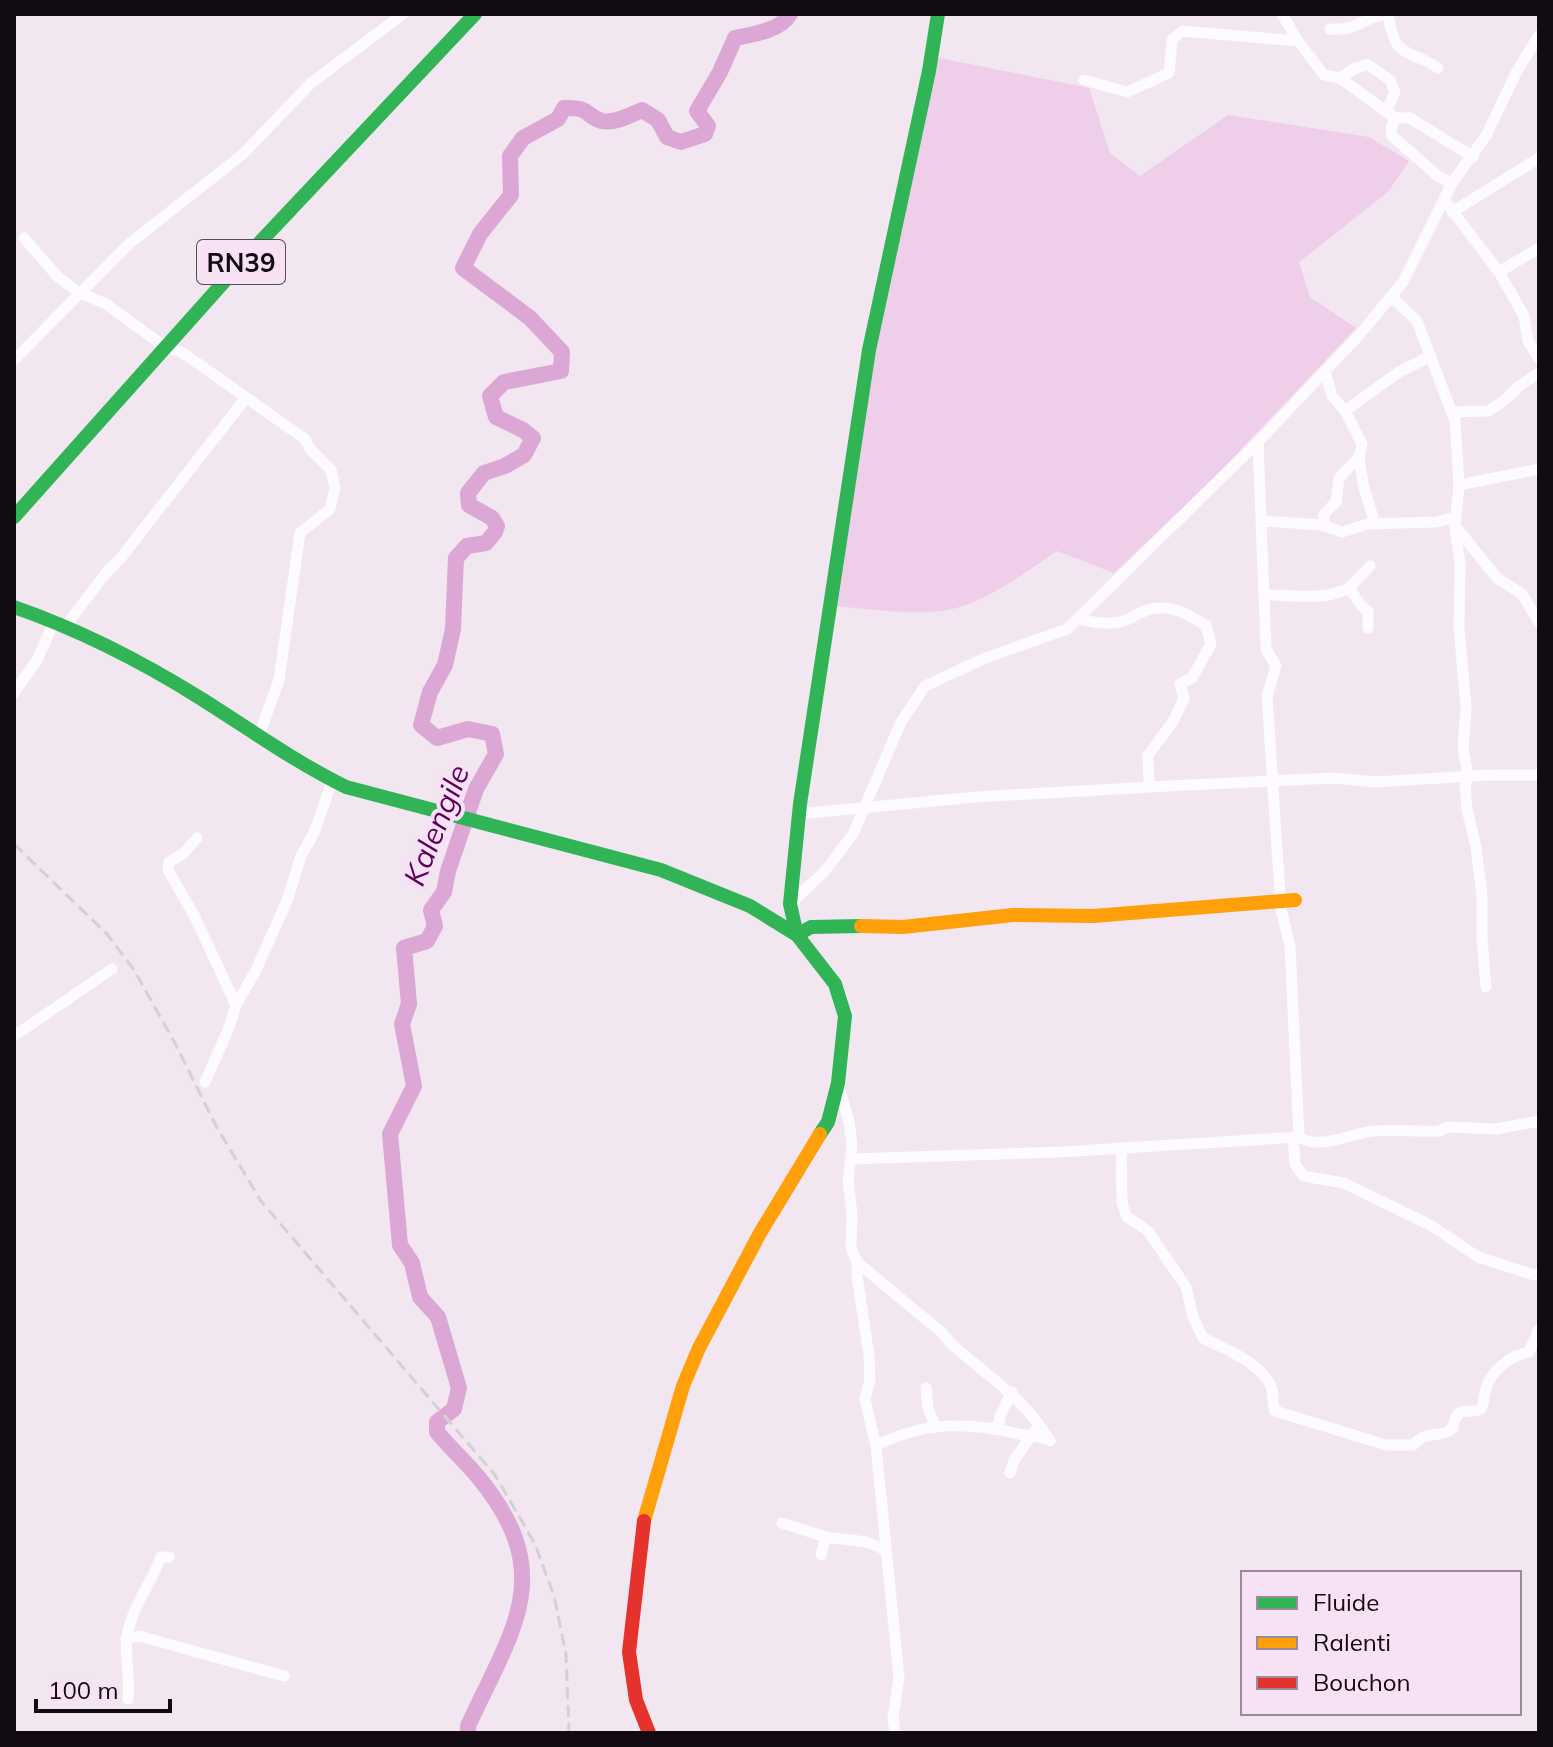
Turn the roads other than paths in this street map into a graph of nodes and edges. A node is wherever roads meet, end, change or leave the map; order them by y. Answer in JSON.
{"nodes":[{"id":1,"x":403,"y":14,"type":"edge"},
{"id":2,"x":475,"y":14,"type":"edge"},
{"id":3,"x":938,"y":14,"type":"edge"},
{"id":4,"x":1282,"y":14,"type":"edge"},
{"id":5,"x":1389,"y":14,"type":"edge"},
{"id":6,"x":1330,"y":29,"type":"dead end"},
{"id":7,"x":1538,"y":38,"type":"edge"},
{"id":8,"x":1298,"y":41,"type":"junction"},
{"id":9,"x":1438,"y":68,"type":"dead end"},
{"id":10,"x":1340,"y":78,"type":"junction"},
{"id":11,"x":1084,"y":80,"type":"dead end"},
{"id":12,"x":1391,"y":115,"type":"junction"},
{"id":13,"x":1473,"y":157,"type":"junction"},
{"id":14,"x":1539,"y":158,"type":"edge"},
{"id":15,"x":1452,"y":183,"type":"junction"},
{"id":16,"x":1448,"y":206,"type":"junction"},
{"id":17,"x":24,"y":238,"type":"dead end"},
{"id":18,"x":1539,"y":248,"type":"edge"},
{"id":19,"x":1499,"y":272,"type":"junction"},
{"id":20,"x":78,"y":292,"type":"junction"},
{"id":21,"x":1391,"y":296,"type":"junction"},
{"id":22,"x":165,"y":347,"type":"junction"},
{"id":23,"x":1431,"y":356,"type":"junction"},
{"id":24,"x":1539,"y":359,"type":"edge"},
{"id":25,"x":14,"y":360,"type":"edge"},
{"id":26,"x":1325,"y":371,"type":"junction"},
{"id":27,"x":1539,"y":373,"type":"edge"},
{"id":28,"x":245,"y":399,"type":"junction"},
{"id":29,"x":1345,"y":411,"type":"junction"},
{"id":30,"x":1452,"y":412,"type":"junction"},
{"id":31,"x":1258,"y":442,"type":"junction"},
{"id":32,"x":1359,"y":457,"type":"junction"},
{"id":33,"x":1539,"y":469,"type":"edge"},
{"id":34,"x":1459,"y":485,"type":"junction"},
{"id":35,"x":14,"y":517,"type":"edge"},
{"id":36,"x":1262,"y":521,"type":"junction"},
{"id":37,"x":1456,"y":521,"type":"junction"},
{"id":38,"x":1375,"y":524,"type":"junction"},
{"id":39,"x":1324,"y":526,"type":"junction"},
{"id":40,"x":1370,"y":566,"type":"dead end"},
{"id":41,"x":1349,"y":588,"type":"junction"},
{"id":42,"x":1264,"y":595,"type":"junction"},
{"id":43,"x":14,"y":607,"type":"edge"},
{"id":44,"x":1079,"y":618,"type":"junction"},
{"id":45,"x":61,"y":622,"type":"junction"},
{"id":46,"x":1539,"y":622,"type":"edge"},
{"id":47,"x":1368,"y":628,"type":"dead end"},
{"id":48,"x":14,"y":693,"type":"edge"},
{"id":49,"x":259,"y":735,"type":"junction"},
{"id":50,"x":1539,"y":775,"type":"edge"},
{"id":51,"x":1468,"y":776,"type":"junction"},
{"id":52,"x":332,"y":781,"type":"junction"},
{"id":53,"x":1272,"y":781,"type":"junction"},
{"id":54,"x":1149,"y":787,"type":"junction"},
{"id":55,"x":865,"y":808,"type":"junction"},
{"id":56,"x":798,"y":814,"type":"junction"},
{"id":57,"x":197,"y":838,"type":"dead end"},
{"id":58,"x":1288,"y":900,"type":"junction"},
{"id":59,"x":790,"y":904,"type":"junction"},
{"id":60,"x":797,"y":935,"type":"junction"},
{"id":61,"x":112,"y":969,"type":"dead end"},
{"id":62,"x":1486,"y":987,"type":"dead end"},
{"id":63,"x":236,"y":1005,"type":"junction"},
{"id":64,"x":14,"y":1036,"type":"edge"},
{"id":65,"x":205,"y":1082,"type":"dead end"},
{"id":66,"x":838,"y":1083,"type":"junction"},
{"id":67,"x":1539,"y":1121,"type":"edge"},
{"id":68,"x":1296,"y":1137,"type":"junction"},
{"id":69,"x":1121,"y":1148,"type":"junction"},
{"id":70,"x":851,"y":1159,"type":"junction"},
{"id":71,"x":857,"y":1262,"type":"junction"},
{"id":72,"x":1539,"y":1273,"type":"edge"},
{"id":73,"x":1539,"y":1329,"type":"edge"},
{"id":74,"x":926,"y":1388,"type":"dead end"},
{"id":75,"x":1012,"y":1392,"type":"junction"},
{"id":76,"x":1039,"y":1423,"type":"junction"},
{"id":77,"x":984,"y":1426,"type":"junction"},
{"id":78,"x":936,"y":1427,"type":"junction"},
{"id":79,"x":1033,"y":1434,"type":"junction"},
{"id":80,"x":876,"y":1446,"type":"junction"},
{"id":81,"x":1010,"y":1473,"type":"dead end"},
{"id":82,"x":782,"y":1523,"type":"dead end"},
{"id":83,"x":826,"y":1537,"type":"junction"},
{"id":84,"x":886,"y":1550,"type":"junction"},
{"id":85,"x":821,"y":1555,"type":"dead end"},
{"id":86,"x":169,"y":1557,"type":"dead end"},
{"id":87,"x":126,"y":1639,"type":"junction"},
{"id":88,"x":284,"y":1676,"type":"dead end"},
{"id":89,"x":128,"y":1699,"type":"dead end"},
{"id":90,"x":649,"y":1733,"type":"edge"},
{"id":91,"x":895,"y":1733,"type":"edge"}],
"edges":[{"from":1,"to":20,"type":"street"},
{"from":2,"to":22,"type":"main road","number":"RN39"},
{"from":3,"to":56,"type":"main road"},
{"from":4,"to":8,"type":"street"},
{"from":5,"to":6,"type":"street"},
{"from":5,"to":9,"type":"street"},
{"from":7,"to":13,"type":"street"},
{"from":8,"to":10,"type":"street"},
{"from":8,"to":11,"type":"street"},
{"from":10,"to":12,"type":"street"},
{"from":10,"to":12,"type":"street"},
{"from":12,"to":13,"type":"street"},
{"from":12,"to":15,"type":"street"},
{"from":13,"to":15,"type":"street"},
{"from":14,"to":16,"type":"street"},
{"from":15,"to":16,"type":"street"},
{"from":16,"to":19,"type":"street"},
{"from":16,"to":21,"type":"street"},
{"from":17,"to":20,"type":"street"},
{"from":18,"to":19,"type":"street"},
{"from":19,"to":24,"type":"street"},
{"from":20,"to":22,"type":"street"},
{"from":20,"to":25,"type":"street"},
{"from":21,"to":23,"type":"street"},
{"from":21,"to":26,"type":"street"},
{"from":22,"to":28,"type":"street"},
{"from":22,"to":35,"type":"main road","number":"RN39"},
{"from":23,"to":29,"type":"street"},
{"from":23,"to":30,"type":"street"},
{"from":26,"to":29,"type":"street"},
{"from":26,"to":31,"type":"street"},
{"from":27,"to":30,"type":"street"},
{"from":28,"to":45,"type":"street"},
{"from":28,"to":49,"type":"street"},
{"from":29,"to":32,"type":"street"},
{"from":30,"to":34,"type":"street"},
{"from":31,"to":36,"type":"street"},
{"from":31,"to":44,"type":"street"},
{"from":32,"to":38,"type":"street"},
{"from":32,"to":39,"type":"street"},
{"from":33,"to":34,"type":"street"},
{"from":34,"to":37,"type":"street"},
{"from":36,"to":39,"type":"street"},
{"from":36,"to":42,"type":"street"},
{"from":37,"to":38,"type":"street"},
{"from":37,"to":46,"type":"street"},
{"from":37,"to":51,"type":"street"},
{"from":38,"to":39,"type":"street"},
{"from":40,"to":41,"type":"street"},
{"from":41,"to":42,"type":"street"},
{"from":41,"to":47,"type":"street"},
{"from":42,"to":53,"type":"street"},
{"from":43,"to":45,"type":"main road"},
{"from":44,"to":54,"type":"street"},
{"from":44,"to":55,"type":"street"},
{"from":45,"to":48,"type":"street"},
{"from":45,"to":49,"type":"main road"},
{"from":49,"to":52,"type":"main road"},
{"from":50,"to":51,"type":"street"},
{"from":51,"to":53,"type":"street"},
{"from":51,"to":62,"type":"street"},
{"from":52,"to":60,"type":"main road"},
{"from":52,"to":63,"type":"street"},
{"from":53,"to":54,"type":"street"},
{"from":53,"to":58,"type":"street"},
{"from":54,"to":55,"type":"street"},
{"from":55,"to":56,"type":"street"},
{"from":55,"to":59,"type":"street"},
{"from":56,"to":59,"type":"main road"},
{"from":57,"to":63,"type":"street"},
{"from":58,"to":60,"type":"main road"},
{"from":58,"to":68,"type":"street"},
{"from":59,"to":60,"type":"main road"},
{"from":60,"to":66,"type":"main road"},
{"from":61,"to":64,"type":"street"},
{"from":63,"to":65,"type":"street"},
{"from":66,"to":70,"type":"street"},
{"from":66,"to":90,"type":"main road"},
{"from":67,"to":68,"type":"street"},
{"from":68,"to":69,"type":"street"},
{"from":68,"to":72,"type":"street"},
{"from":69,"to":70,"type":"street"},
{"from":69,"to":73,"type":"street"},
{"from":70,"to":71,"type":"street"},
{"from":71,"to":75,"type":"street"},
{"from":71,"to":80,"type":"street"},
{"from":74,"to":78,"type":"street"},
{"from":75,"to":76,"type":"street"},
{"from":75,"to":77,"type":"street"},
{"from":76,"to":79,"type":"street"},
{"from":76,"to":79,"type":"street"},
{"from":77,"to":78,"type":"street"},
{"from":77,"to":79,"type":"street"},
{"from":78,"to":80,"type":"street"},
{"from":79,"to":81,"type":"street"},
{"from":80,"to":84,"type":"street"},
{"from":82,"to":83,"type":"street"},
{"from":83,"to":84,"type":"street"},
{"from":83,"to":85,"type":"street"},
{"from":84,"to":91,"type":"street"},
{"from":86,"to":87,"type":"street"},
{"from":87,"to":88,"type":"street"},
{"from":87,"to":89,"type":"street"}]}
